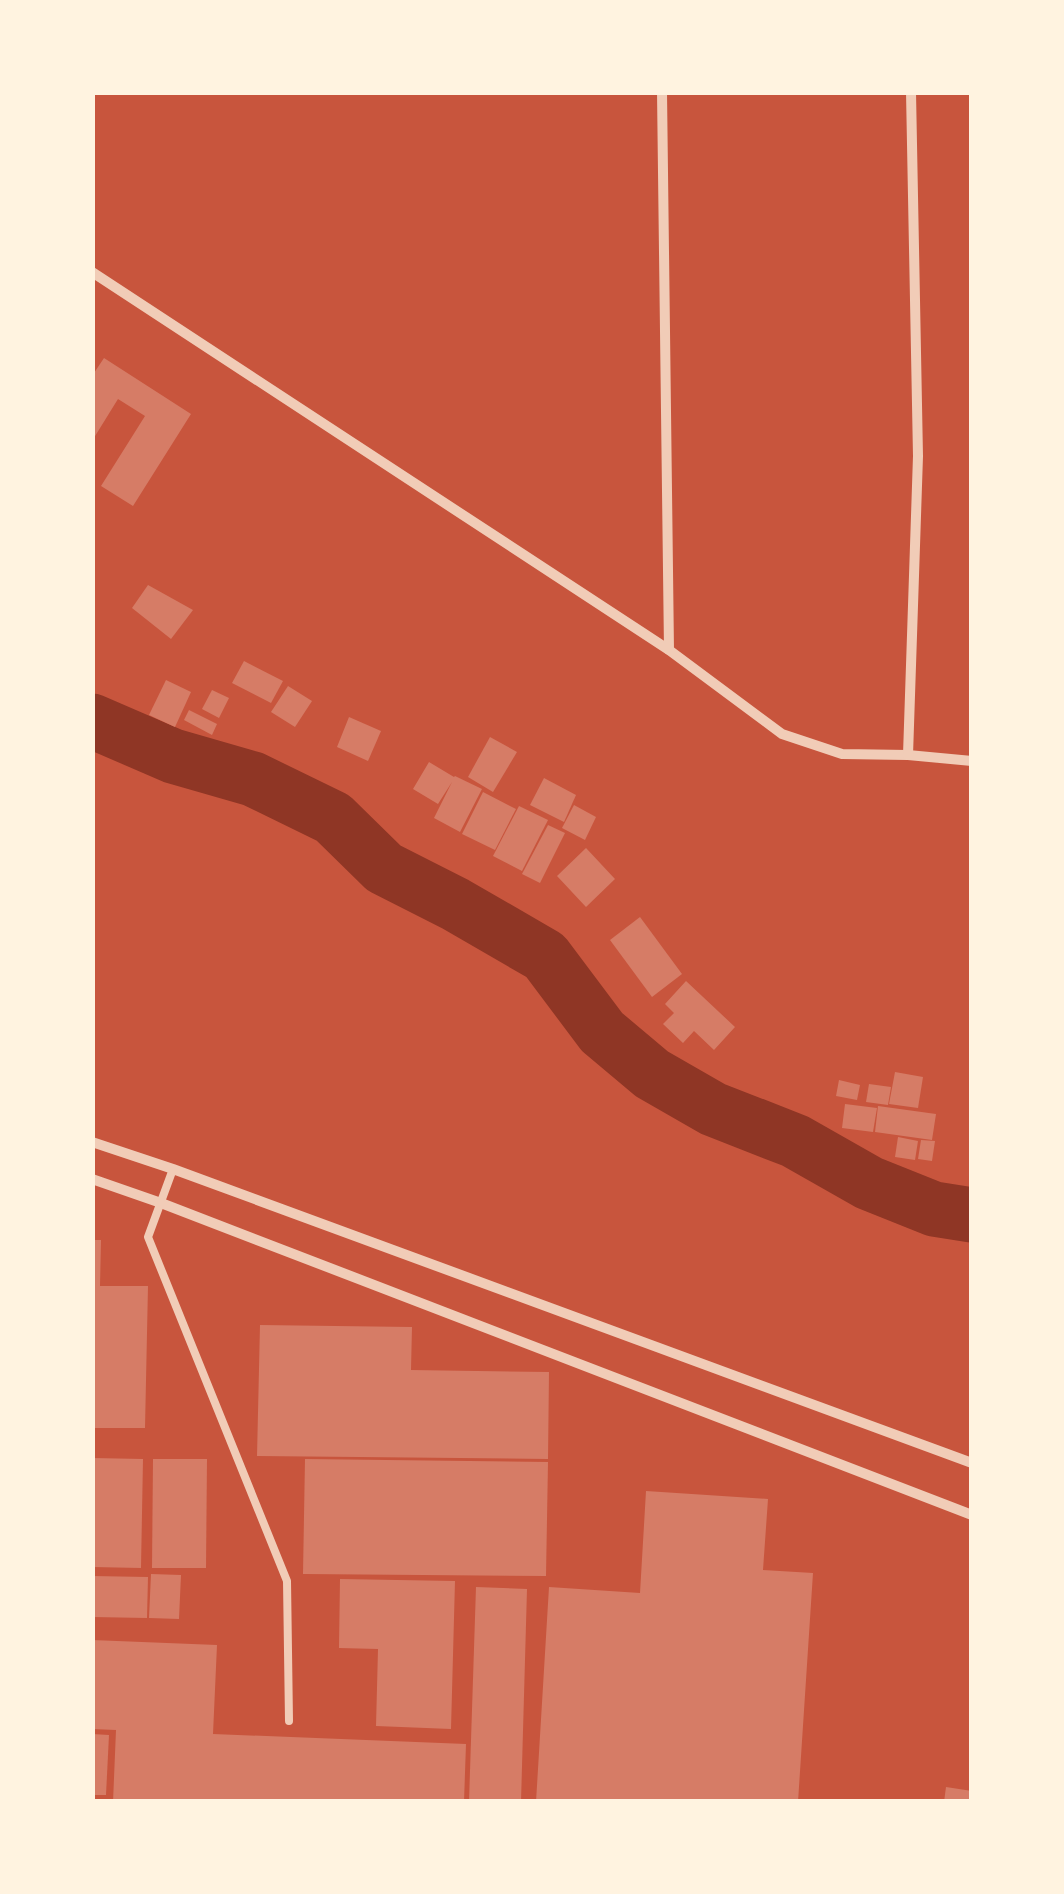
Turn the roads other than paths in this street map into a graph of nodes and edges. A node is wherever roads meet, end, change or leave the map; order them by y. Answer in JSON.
{"nodes":[{"id":1,"x":662,"y":92,"type":"edge"},
{"id":2,"x":911,"y":92,"type":"edge"},
{"id":3,"x":92,"y":272,"type":"edge"},
{"id":4,"x":669,"y":650,"type":"junction"},
{"id":5,"x":908,"y":755,"type":"junction"},
{"id":6,"x":972,"y":761,"type":"edge"},
{"id":7,"x":92,"y":1142,"type":"edge"},
{"id":8,"x":174,"y":1169,"type":"junction"},
{"id":9,"x":92,"y":1179,"type":"edge"},
{"id":10,"x":160,"y":1203,"type":"junction"},
{"id":11,"x":972,"y":1464,"type":"edge"},
{"id":12,"x":972,"y":1515,"type":"edge"},
{"id":13,"x":288,"y":1721,"type":"dead end"}],
"edges":[{"from":1,"to":4,"type":"street"},
{"from":2,"to":5,"type":"street"},
{"from":3,"to":4,"type":"street"},
{"from":4,"to":5,"type":"street"},
{"from":5,"to":6,"type":"street"},
{"from":7,"to":8,"type":"street"},
{"from":8,"to":10,"type":"lane"},
{"from":8,"to":11,"type":"street"},
{"from":9,"to":10,"type":"street"},
{"from":10,"to":12,"type":"street"},
{"from":10,"to":13,"type":"lane"}]}
